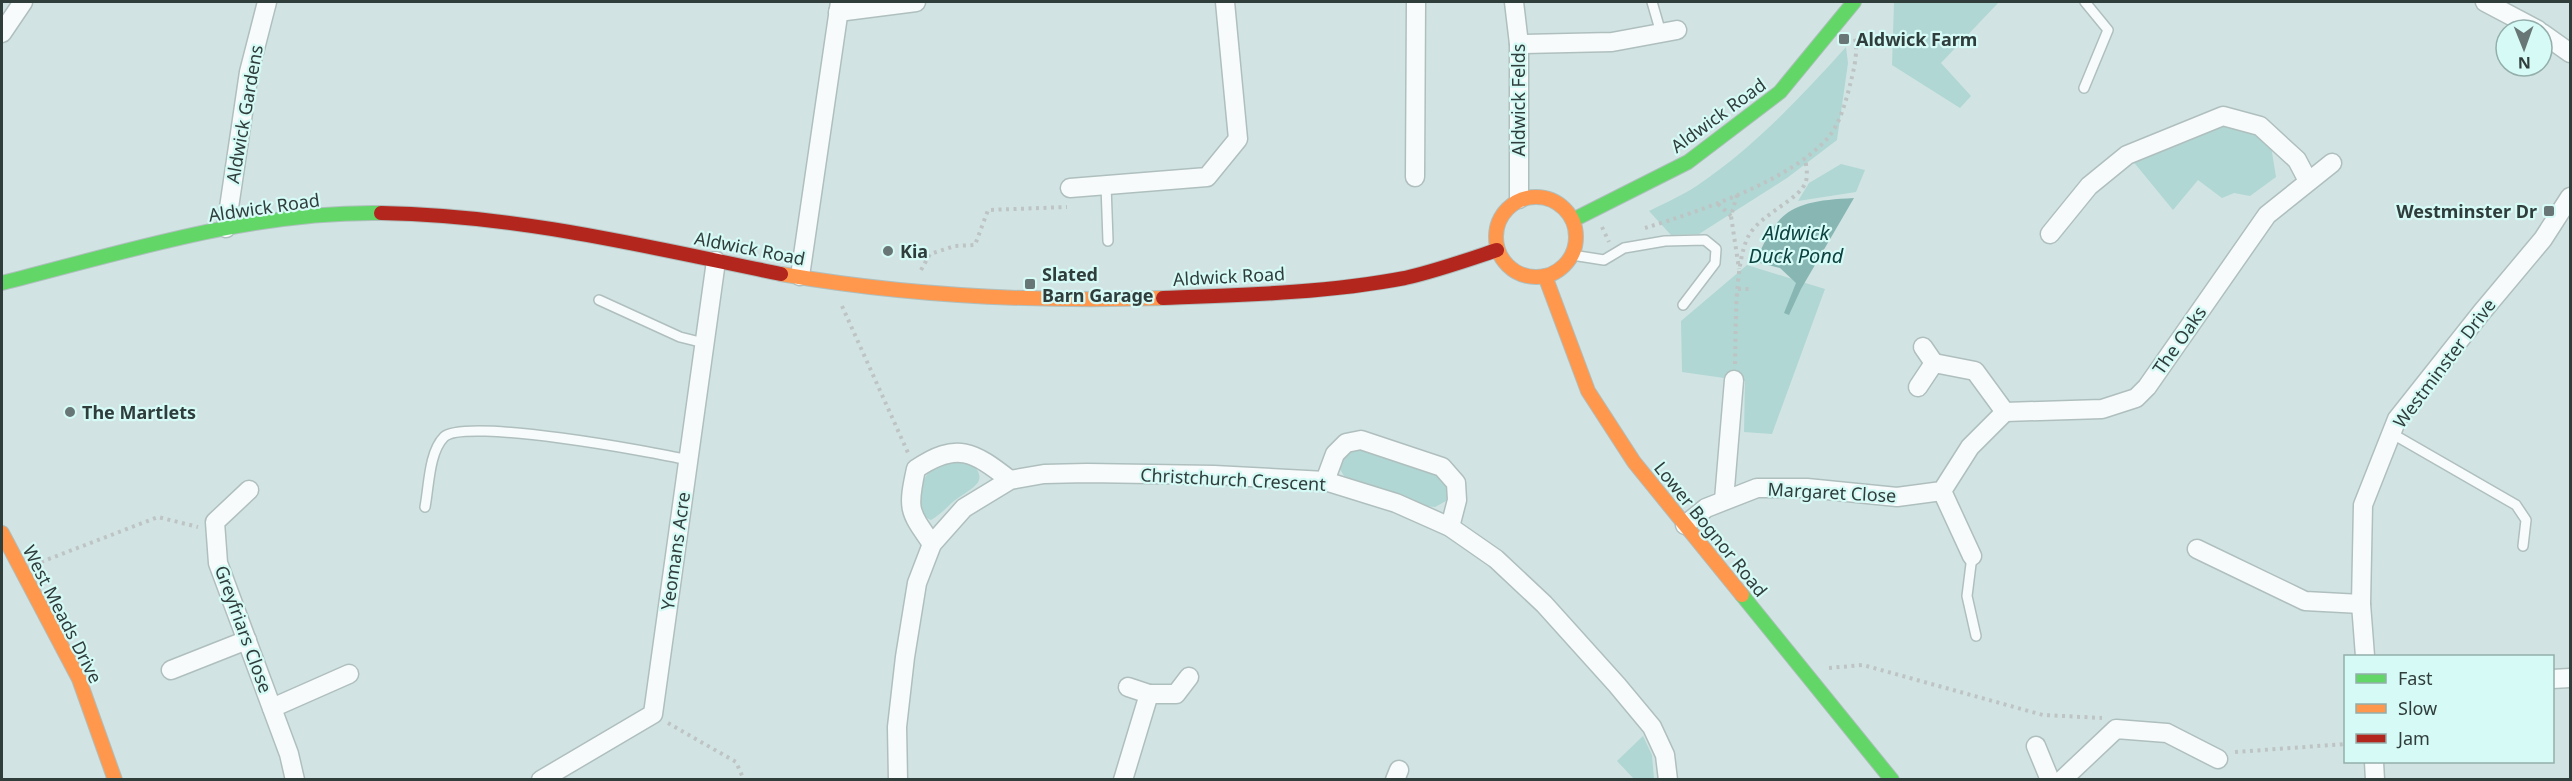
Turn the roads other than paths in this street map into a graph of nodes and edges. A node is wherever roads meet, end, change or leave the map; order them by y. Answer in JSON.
{"nodes":[{"id":1,"x":23,"y":2,"type":"edge"},
{"id":2,"x":267,"y":2,"type":"edge"},
{"id":3,"x":916,"y":2,"type":"edge"},
{"id":4,"x":1225,"y":2,"type":"edge"},
{"id":5,"x":1416,"y":2,"type":"edge"},
{"id":6,"x":1514,"y":2,"type":"edge"},
{"id":7,"x":1652,"y":2,"type":"edge"},
{"id":8,"x":1854,"y":2,"type":"edge"},
{"id":9,"x":2085,"y":2,"type":"edge"},
{"id":10,"x":2485,"y":2,"type":"edge"},
{"id":11,"x":839,"y":7,"type":"edge"},
{"id":12,"x":2515,"y":18,"type":"edge"},
{"id":13,"x":1669,"y":31,"type":"joint"},
{"id":14,"x":2,"y":33,"type":"edge"},
{"id":15,"x":2554,"y":41,"type":"edge"},
{"id":16,"x":1519,"y":44,"type":"junction"},
{"id":17,"x":2571,"y":53,"type":"edge"},
{"id":18,"x":2084,"y":88,"type":"dead end"},
{"id":19,"x":2332,"y":163,"type":"dead end"},
{"id":20,"x":1415,"y":177,"type":"dead end"},
{"id":21,"x":2308,"y":181,"type":"junction"},
{"id":22,"x":1106,"y":185,"type":"junction"},
{"id":23,"x":1070,"y":188,"type":"road end"},
{"id":24,"x":2571,"y":197,"type":"edge"},
{"id":25,"x":1519,"y":199,"type":"junction"},
{"id":26,"x":1573,"y":220,"type":"junction"},
{"id":27,"x":226,"y":228,"type":"junction"},
{"id":28,"x":2050,"y":234,"type":"dead end"},
{"id":29,"x":1108,"y":241,"type":"dead end"},
{"id":30,"x":1497,"y":250,"type":"junction"},
{"id":31,"x":1572,"y":255,"type":"junction"},
{"id":32,"x":716,"y":261,"type":"junction"},
{"id":33,"x":800,"y":276,"type":"junction"},
{"id":34,"x":1545,"y":276,"type":"junction"},
{"id":35,"x":2,"y":283,"type":"edge"},
{"id":36,"x":599,"y":300,"type":"dead end"},
{"id":37,"x":1683,"y":305,"type":"dead end"},
{"id":38,"x":704,"y":343,"type":"junction"},
{"id":39,"x":1923,"y":347,"type":"dead end"},
{"id":40,"x":1934,"y":363,"type":"junction"},
{"id":41,"x":1734,"y":380,"type":"road end"},
{"id":42,"x":1918,"y":387,"type":"dead end"},
{"id":43,"x":2005,"y":412,"type":"junction"},
{"id":44,"x":2391,"y":434,"type":"junction"},
{"id":45,"x":688,"y":460,"type":"junction"},
{"id":46,"x":1010,"y":480,"type":"junction"},
{"id":47,"x":1325,"y":481,"type":"junction"},
{"id":48,"x":249,"y":490,"type":"dead end"},
{"id":49,"x":1942,"y":491,"type":"junction"},
{"id":50,"x":1724,"y":500,"type":"junction"},
{"id":51,"x":425,"y":507,"type":"dead end"},
{"id":52,"x":1684,"y":525,"type":"junction"},
{"id":53,"x":1450,"y":527,"type":"junction"},
{"id":54,"x":2,"y":534,"type":"edge"},
{"id":55,"x":932,"y":544,"type":"junction"},
{"id":56,"x":2523,"y":546,"type":"dead end"},
{"id":57,"x":2197,"y":549,"type":"dead end"},
{"id":58,"x":1972,"y":556,"type":"joint"},
{"id":59,"x":2361,"y":604,"type":"junction"},
{"id":60,"x":1976,"y":636,"type":"dead end"},
{"id":61,"x":247,"y":640,"type":"junction"},
{"id":62,"x":2366,"y":655,"type":"edge"},
{"id":63,"x":171,"y":670,"type":"dead end"},
{"id":64,"x":349,"y":674,"type":"dead end"},
{"id":65,"x":1189,"y":677,"type":"dead end"},
{"id":66,"x":2571,"y":678,"type":"edge"},
{"id":67,"x":2554,"y":679,"type":"edge"},
{"id":68,"x":1128,"y":687,"type":"dead end"},
{"id":69,"x":1149,"y":694,"type":"junction"},
{"id":70,"x":272,"y":708,"type":"junction"},
{"id":71,"x":2036,"y":746,"type":"dead end"},
{"id":72,"x":2223,"y":756,"type":"road end"},
{"id":73,"x":2374,"y":763,"type":"edge"},
{"id":74,"x":115,"y":780,"type":"edge"},
{"id":75,"x":295,"y":780,"type":"edge"},
{"id":76,"x":541,"y":780,"type":"edge"},
{"id":77,"x":898,"y":780,"type":"edge"},
{"id":78,"x":1123,"y":780,"type":"edge"},
{"id":79,"x":1668,"y":780,"type":"edge"},
{"id":80,"x":1892,"y":780,"type":"edge"},
{"id":81,"x":2050,"y":780,"type":"edge"},
{"id":82,"x":2062,"y":780,"type":"edge"},
{"id":83,"x":2375,"y":780,"type":"edge"}],
"edges":[{"from":1,"to":14,"type":"street"},
{"from":2,"to":27,"type":"street","name":"Aldwick Gardens"},
{"from":3,"to":11,"type":"street"},
{"from":4,"to":22,"type":"street"},
{"from":5,"to":20,"type":"street"},
{"from":6,"to":16,"type":"street","name":"Aldwick Felds"},
{"from":7,"to":13,"type":"lane"},
{"from":8,"to":26,"type":"main road","name":"Aldwick Road"},
{"from":9,"to":18,"type":"lane"},
{"from":10,"to":12,"type":"street"},
{"from":11,"to":33,"type":"street"},
{"from":13,"to":16,"type":"street"},
{"from":15,"to":17,"type":"street"},
{"from":16,"to":25,"type":"street","name":"Aldwick Felds"},
{"from":19,"to":21,"type":"street","name":"The Oaks"},
{"from":21,"to":28,"type":"street"},
{"from":21,"to":43,"type":"street","name":"The Oaks"},
{"from":22,"to":23,"type":"street"},
{"from":22,"to":29,"type":"lane"},
{"from":24,"to":44,"type":"street","name":"Westminster Drive"},
{"from":25,"to":26,"type":"main road"},
{"from":25,"to":30,"type":"main road"},
{"from":26,"to":31,"type":"main road"},
{"from":27,"to":32,"type":"main road","name":"Aldwick Road"},
{"from":27,"to":35,"type":"main road","name":"Aldwick Road"},
{"from":30,"to":33,"type":"main road","name":"Aldwick Road"},
{"from":30,"to":34,"type":"main road"},
{"from":31,"to":34,"type":"main road"},
{"from":31,"to":37,"type":"lane"},
{"from":32,"to":33,"type":"main road","name":"Aldwick Road"},
{"from":32,"to":38,"type":"street","name":"Yeomans Acre"},
{"from":34,"to":52,"type":"main road","name":"Lower Bognor Road"},
{"from":36,"to":38,"type":"lane"},
{"from":38,"to":45,"type":"street","name":"Yeomans Acre"},
{"from":39,"to":40,"type":"street"},
{"from":40,"to":42,"type":"street"},
{"from":40,"to":43,"type":"street"},
{"from":41,"to":50,"type":"street"},
{"from":43,"to":49,"type":"street"},
{"from":44,"to":56,"type":"lane"},
{"from":44,"to":59,"type":"street","name":"Westminster Drive"},
{"from":45,"to":51,"type":"lane"},
{"from":45,"to":76,"type":"street","name":"Yeomans Acre"},
{"from":46,"to":47,"type":"street","name":"Christchurch Crescent"},
{"from":46,"to":55,"type":"street","name":"Christchurch Crescent"},
{"from":46,"to":55,"type":"street"},
{"from":47,"to":53,"type":"street","name":"Christchurch Crescent"},
{"from":47,"to":53,"type":"street"},
{"from":48,"to":61,"type":"street","name":"Greyfriars Close"},
{"from":49,"to":50,"type":"street","name":"Margaret Close"},
{"from":49,"to":58,"type":"street"},
{"from":50,"to":52,"type":"street","name":"Margaret Close"},
{"from":52,"to":80,"type":"main road","name":"Lower Bognor Road"},
{"from":53,"to":79,"type":"street","name":"Christchurch Crescent"},
{"from":54,"to":74,"type":"main road","name":"West Meads Drive"},
{"from":55,"to":77,"type":"street","name":"Christchurch Crescent"},
{"from":57,"to":59,"type":"street"},
{"from":58,"to":60,"type":"lane"},
{"from":59,"to":62,"type":"street","name":"Westminster Drive"},
{"from":61,"to":63,"type":"street"},
{"from":61,"to":70,"type":"street","name":"Greyfriars Close"},
{"from":64,"to":70,"type":"street"},
{"from":65,"to":69,"type":"street"},
{"from":66,"to":67,"type":"street"},
{"from":68,"to":69,"type":"street"},
{"from":69,"to":78,"type":"street"},
{"from":70,"to":75,"type":"street","name":"Greyfriars Close"},
{"from":71,"to":81,"type":"street"},
{"from":72,"to":82,"type":"street"},
{"from":73,"to":83,"type":"street"}]}
